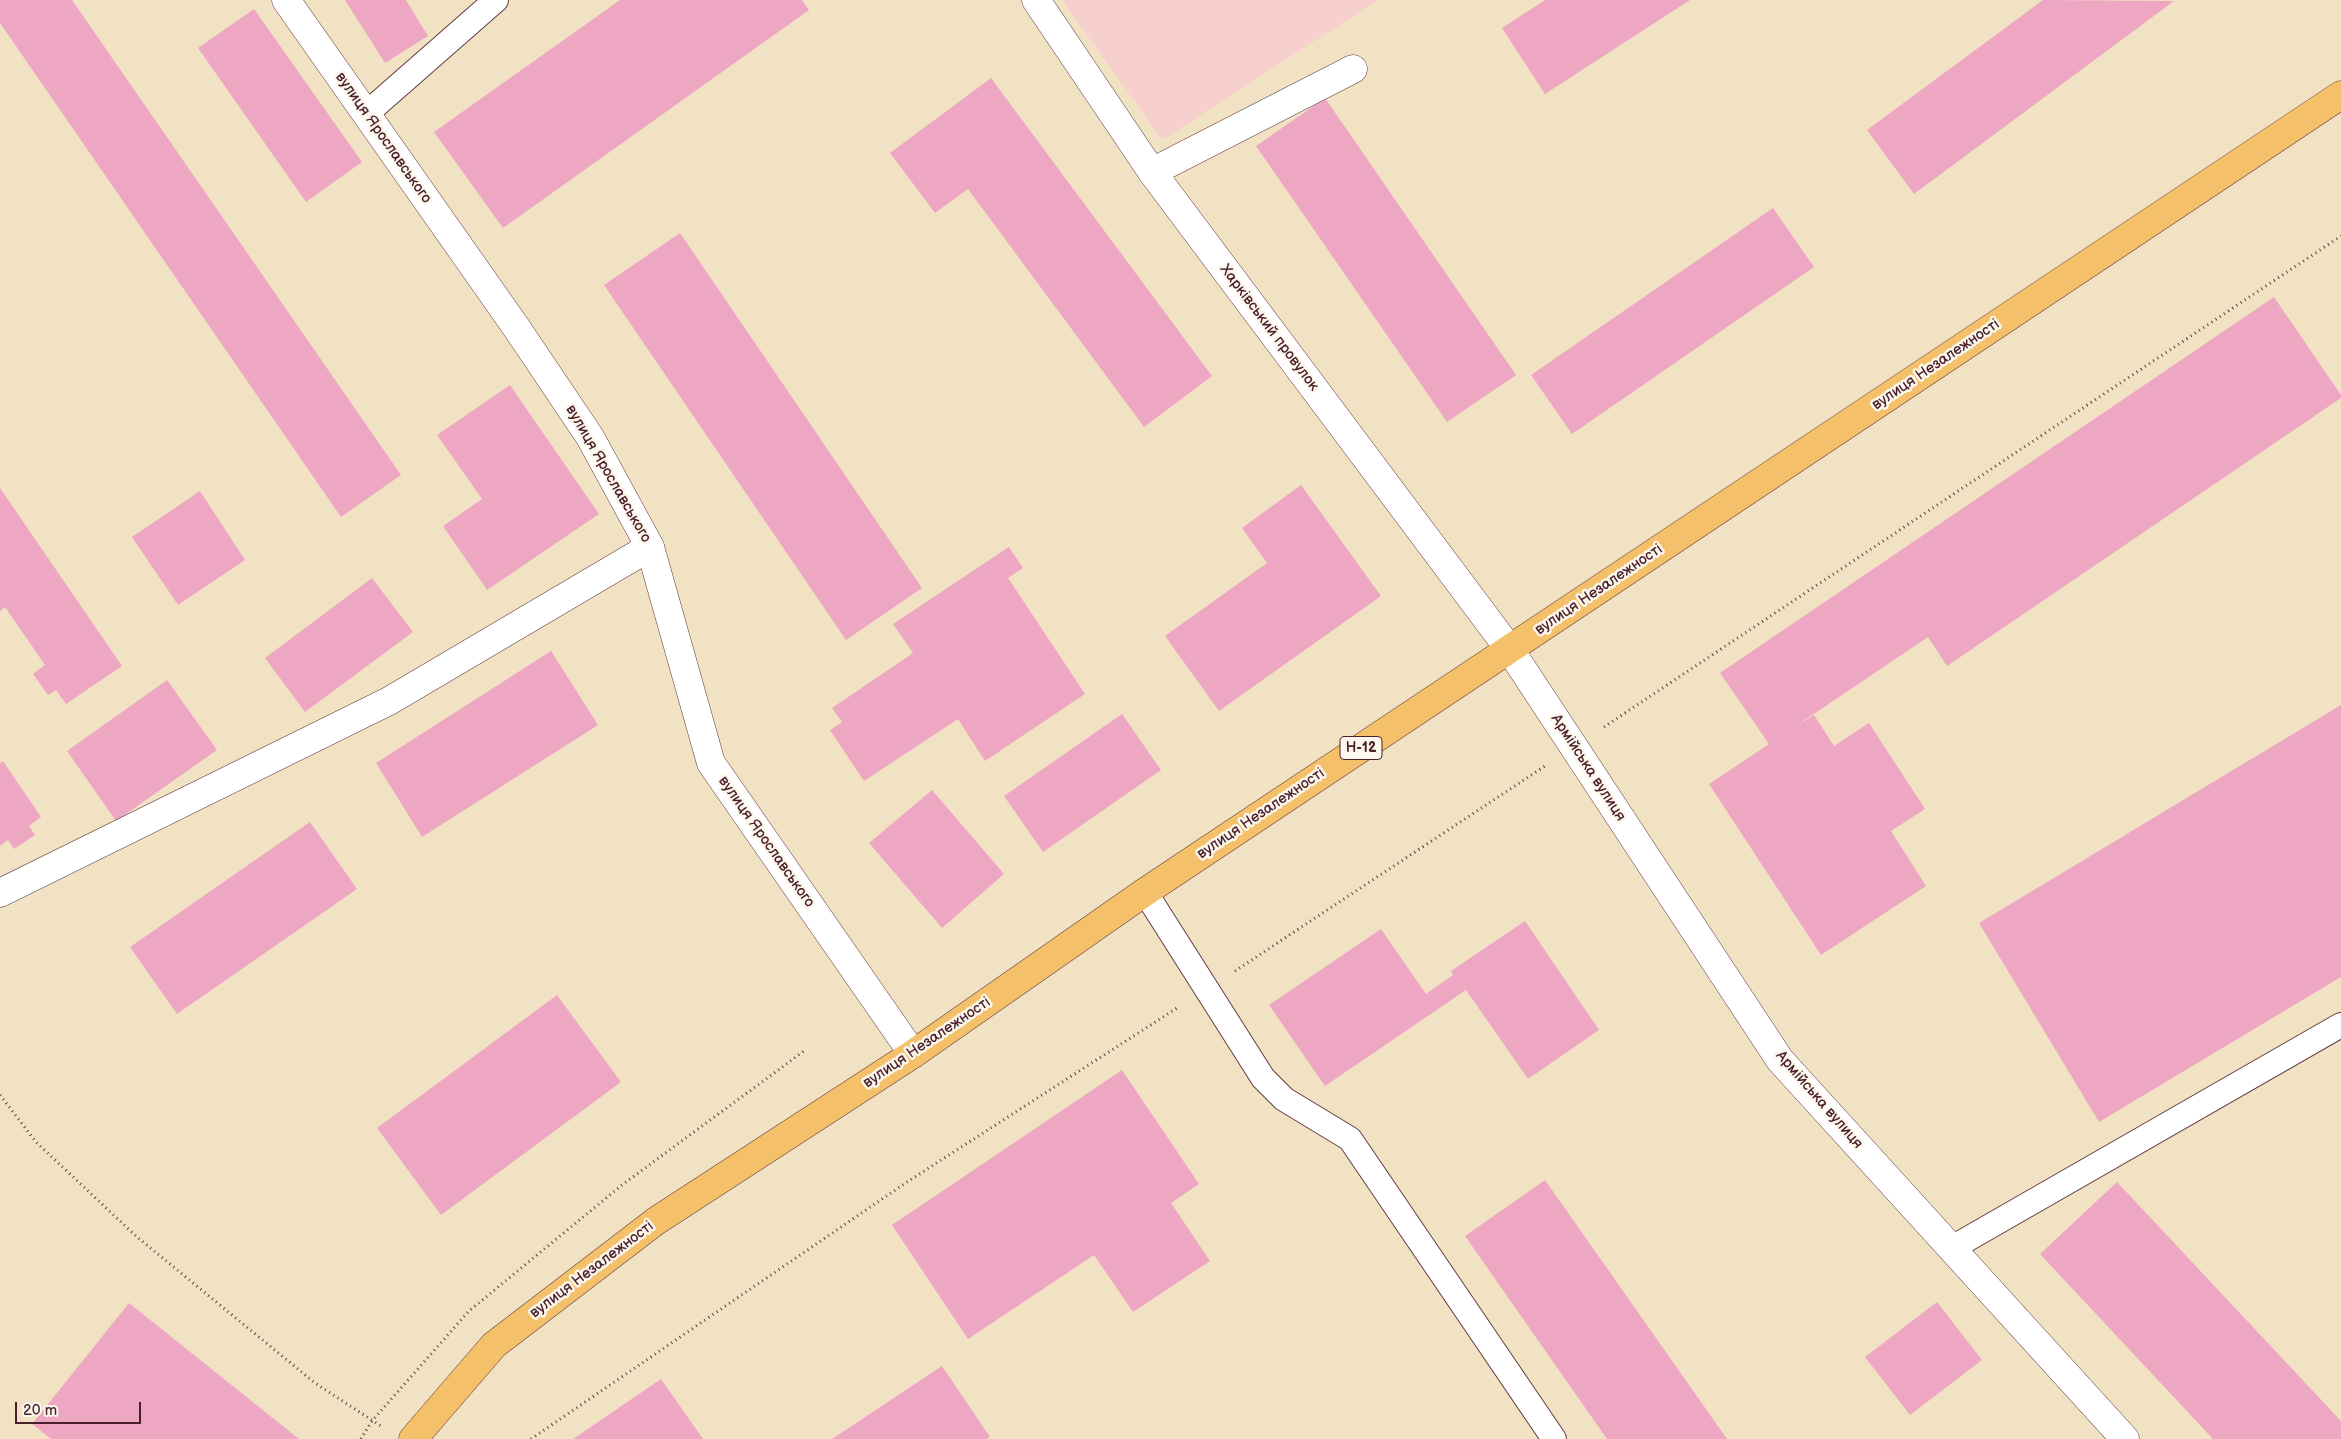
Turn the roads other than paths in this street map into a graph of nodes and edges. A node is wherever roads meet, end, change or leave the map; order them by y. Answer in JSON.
{"nodes":[{"id":1,"x":286,"y":0,"type":"edge"},
{"id":2,"x":496,"y":0,"type":"edge"},
{"id":3,"x":1036,"y":0,"type":"edge"},
{"id":4,"x":1353,"y":69,"type":"dead end"},
{"id":5,"x":2341,"y":95,"type":"edge"},
{"id":6,"x":366,"y":114,"type":"junction"},
{"id":7,"x":1152,"y":172,"type":"junction"},
{"id":8,"x":650,"y":547,"type":"junction"},
{"id":9,"x":1510,"y":650,"type":"junction"},
{"id":10,"x":1145,"y":892,"type":"junction"},
{"id":11,"x":0,"y":893,"type":"edge"},
{"id":12,"x":2341,"y":1025,"type":"edge"},
{"id":13,"x":913,"y":1054,"type":"junction"},
{"id":14,"x":1952,"y":1248,"type":"junction"},
{"id":15,"x":413,"y":1439,"type":"edge"},
{"id":16,"x":1554,"y":1439,"type":"edge"},
{"id":17,"x":2125,"y":1439,"type":"edge"}],
"edges":[{"from":1,"to":6,"type":"street","name":"вулиця Ярославського"},
{"from":2,"to":6,"type":"lane"},
{"from":3,"to":7,"type":"street","name":"Харківський провулок"},
{"from":4,"to":7,"type":"street"},
{"from":5,"to":9,"type":"main road","name":"вулиця Незалежності","number":"Н-12"},
{"from":6,"to":8,"type":"street","name":"вулиця Ярославського"},
{"from":7,"to":9,"type":"street","name":"Харківський провулок"},
{"from":8,"to":11,"type":"street"},
{"from":8,"to":13,"type":"street","name":"вулиця Ярославського"},
{"from":9,"to":10,"type":"main road","name":"вулиця Незалежності","number":"Н-12"},
{"from":9,"to":14,"type":"street","name":"Армійська вулиця"},
{"from":10,"to":13,"type":"main road","name":"вулиця Незалежності","number":"Н-12"},
{"from":10,"to":16,"type":"lane"},
{"from":12,"to":14,"type":"lane"},
{"from":13,"to":15,"type":"main road","name":"вулиця Незалежності","number":"Н-12"},
{"from":14,"to":17,"type":"street","name":"Армійська вулиця"}]}
